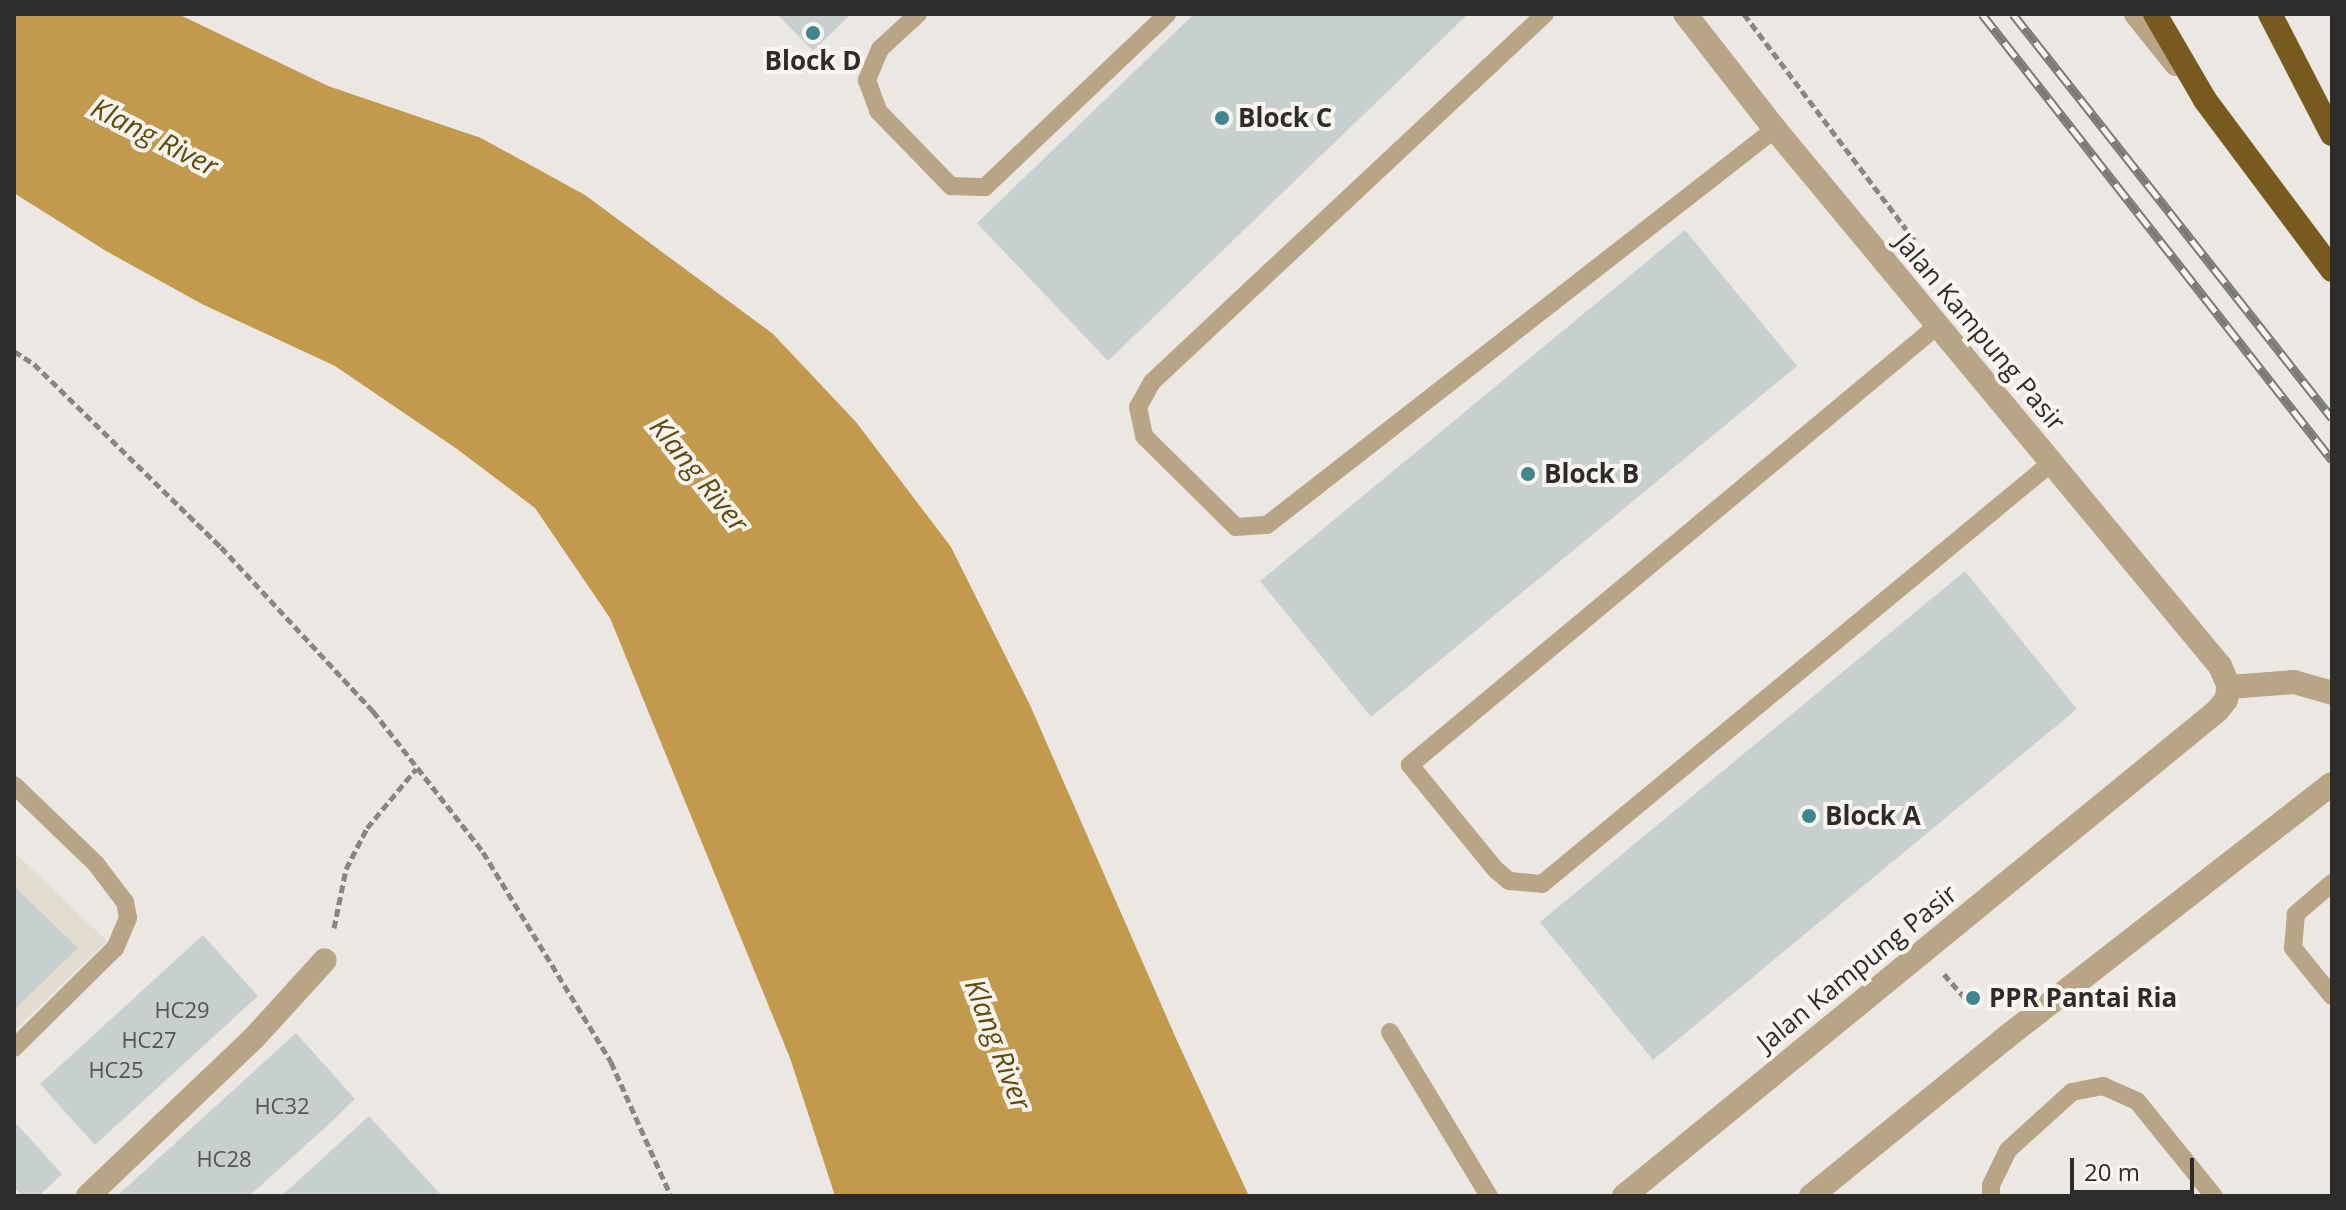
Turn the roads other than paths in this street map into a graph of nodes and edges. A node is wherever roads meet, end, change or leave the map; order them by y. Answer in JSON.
{"nodes":[{"id":1,"x":918,"y":14,"type":"edge"},
{"id":2,"x":1167,"y":14,"type":"edge"},
{"id":3,"x":1545,"y":14,"type":"edge"},
{"id":4,"x":1685,"y":14,"type":"edge"},
{"id":5,"x":2136,"y":14,"type":"edge"},
{"id":6,"x":2155,"y":14,"type":"edge"},
{"id":7,"x":2270,"y":14,"type":"edge"},
{"id":8,"x":2205,"y":100,"type":"junction"},
{"id":9,"x":1775,"y":129,"type":"junction"},
{"id":10,"x":2332,"y":134,"type":"edge"},
{"id":11,"x":2332,"y":270,"type":"edge"},
{"id":12,"x":1937,"y":326,"type":"junction"},
{"id":13,"x":2051,"y":463,"type":"junction"},
{"id":14,"x":2229,"y":687,"type":"junction"},
{"id":15,"x":2332,"y":693,"type":"edge"},
{"id":16,"x":2332,"y":784,"type":"edge"},
{"id":17,"x":14,"y":785,"type":"edge"},
{"id":18,"x":2332,"y":883,"type":"edge"},
{"id":19,"x":325,"y":960,"type":"road end"},
{"id":20,"x":2332,"y":996,"type":"edge"},
{"id":21,"x":1390,"y":1032,"type":"dead end"},
{"id":22,"x":14,"y":1048,"type":"edge"},
{"id":23,"x":88,"y":1196,"type":"edge"},
{"id":24,"x":1489,"y":1196,"type":"edge"},
{"id":25,"x":1624,"y":1196,"type":"edge"},
{"id":26,"x":1811,"y":1196,"type":"edge"},
{"id":27,"x":1991,"y":1196,"type":"edge"},
{"id":28,"x":2214,"y":1196,"type":"edge"}],
"edges":[{"from":1,"to":2,"type":"lane"},
{"from":3,"to":9,"type":"lane"},
{"from":4,"to":9,"type":"street","name":"Jalan Kampung Pasir"},
{"from":5,"to":8,"type":"street"},
{"from":6,"to":8,"type":"highway"},
{"from":7,"to":10,"type":"highway"},
{"from":8,"to":11,"type":"highway"},
{"from":9,"to":12,"type":"street","name":"Jalan Kampung Pasir"},
{"from":12,"to":13,"type":"street","name":"Jalan Kampung Pasir"},
{"from":12,"to":13,"type":"lane"},
{"from":13,"to":14,"type":"street","name":"Jalan Kampung Pasir"},
{"from":14,"to":15,"type":"street"},
{"from":14,"to":25,"type":"street","name":"Jalan Kampung Pasir"},
{"from":16,"to":26,"type":"street"},
{"from":17,"to":22,"type":"lane"},
{"from":18,"to":20,"type":"lane"},
{"from":19,"to":23,"type":"street"},
{"from":21,"to":24,"type":"lane"},
{"from":27,"to":28,"type":"lane"}]}
